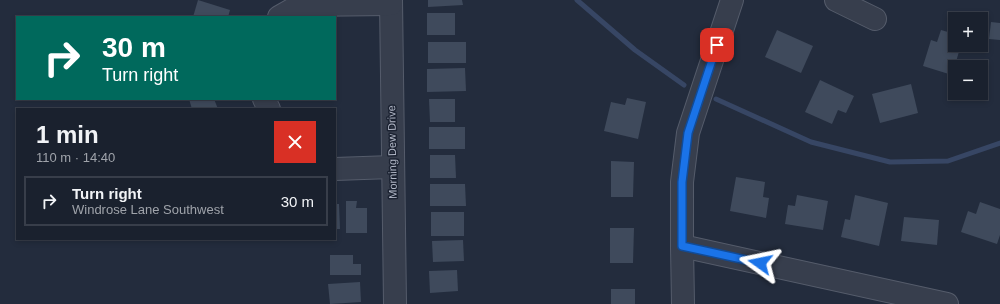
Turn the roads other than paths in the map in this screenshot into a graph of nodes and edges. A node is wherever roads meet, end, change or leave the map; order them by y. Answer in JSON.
{"nodes":[{"id":1,"x":732,"y":0,"type":"edge"},
{"id":2,"x":836,"y":0,"type":"edge"},
{"id":3,"x":391,"y":2,"type":"edge"},
{"id":4,"x":281,"y":16,"type":"edge"},
{"id":5,"x":875,"y":19,"type":"dead end"},
{"id":6,"x":392,"y":167,"type":"junction"},
{"id":7,"x":336,"y":169,"type":"edge"},
{"id":8,"x":682,"y":246,"type":"junction"},
{"id":9,"x":395,"y":304,"type":"edge"},
{"id":10,"x":683,"y":304,"type":"edge"},
{"id":11,"x":947,"y":304,"type":"edge"}],
"edges":[{"from":1,"to":8,"type":"street"},
{"from":2,"to":5,"type":"street"},
{"from":3,"to":4,"type":"street"},
{"from":3,"to":6,"type":"street","name":"Morning Dew Drive"},
{"from":6,"to":7,"type":"street"},
{"from":6,"to":9,"type":"street","name":"Morning Dew Drive"},
{"from":8,"to":10,"type":"street"},
{"from":8,"to":11,"type":"street"}]}
